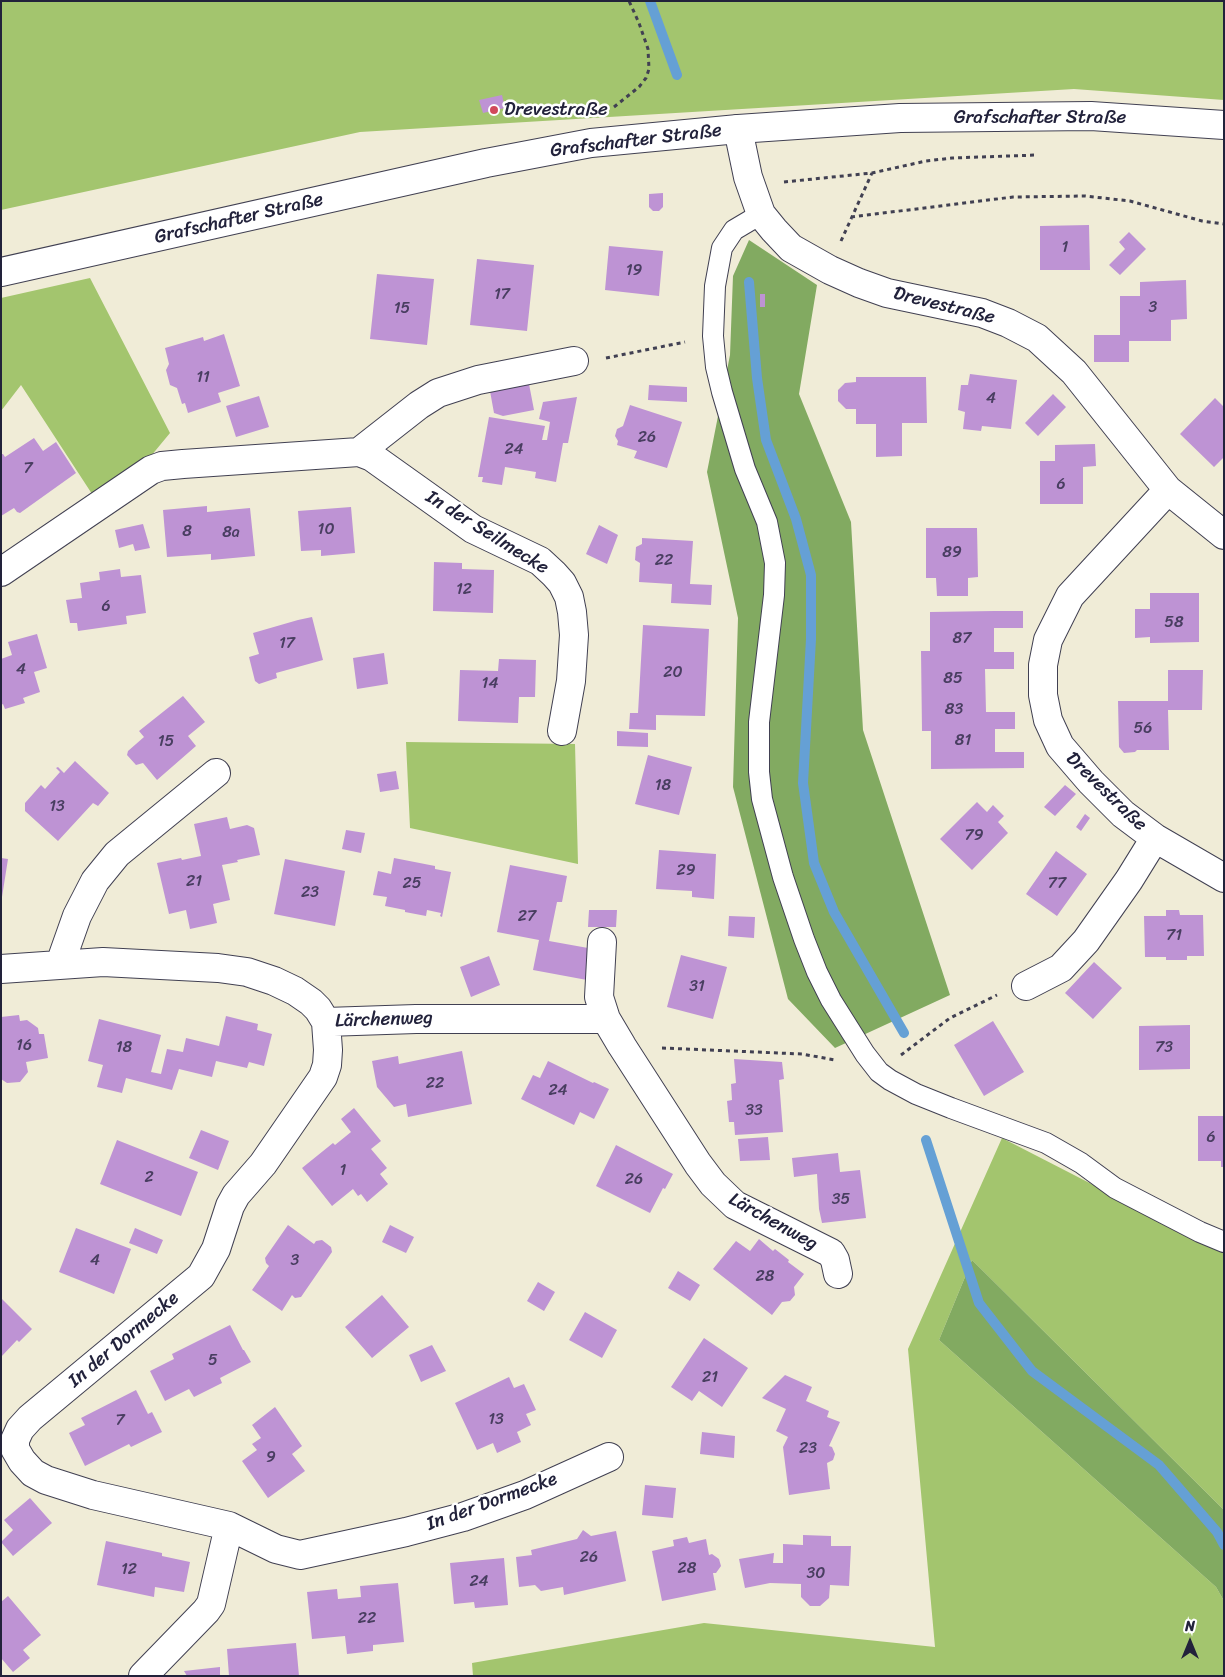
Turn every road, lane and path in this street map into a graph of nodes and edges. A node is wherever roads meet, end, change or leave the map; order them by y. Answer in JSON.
{"nodes":[{"id":1,"x":629,"y":1,"type":"edge"},
{"id":2,"x":1224,"y":125,"type":"edge"},
{"id":3,"x":738,"y":128,"type":"junction"},
{"id":4,"x":592,"y":142,"type":"junction"},
{"id":5,"x":1037,"y":155,"type":"dead end"},
{"id":6,"x":872,"y":173,"type":"junction"},
{"id":7,"x":751,"y":186,"type":"junction"},
{"id":8,"x":761,"y":214,"type":"junction"},
{"id":9,"x":1224,"y":224,"type":"edge"},
{"id":10,"x":1,"y":272,"type":"edge"},
{"id":11,"x":713,"y":336,"type":"junction"},
{"id":12,"x":574,"y":361,"type":"joint"},
{"id":13,"x":359,"y":452,"type":"junction"},
{"id":14,"x":1168,"y":490,"type":"junction"},
{"id":15,"x":1224,"y":536,"type":"edge"},
{"id":16,"x":1,"y":572,"type":"edge"},
{"id":17,"x":562,"y":732,"type":"dead end"},
{"id":18,"x":216,"y":773,"type":"dead end"},
{"id":19,"x":1155,"y":838,"type":"junction"},
{"id":20,"x":1224,"y":878,"type":"edge"},
{"id":21,"x":602,"y":942,"type":"dead end"},
{"id":22,"x":60,"y":964,"type":"junction"},
{"id":23,"x":1,"y":969,"type":"edge"},
{"id":24,"x":1026,"y":986,"type":"dead end"},
{"id":25,"x":606,"y":1019,"type":"junction"},
{"id":26,"x":326,"y":1022,"type":"junction"},
{"id":27,"x":1224,"y":1242,"type":"edge"},
{"id":28,"x":838,"y":1274,"type":"dead end"},
{"id":29,"x":609,"y":1457,"type":"dead end"},
{"id":30,"x":229,"y":1526,"type":"junction"},
{"id":31,"x":142,"y":1676,"type":"edge"}],
"edges":[{"from":1,"to":4,"type":"path"},
{"from":2,"to":3,"type":"street","name":"Grafschafter Straße"},
{"from":3,"to":4,"type":"street","name":"Grafschafter Straße"},
{"from":3,"to":7,"type":"street","name":"Drevestraße"},
{"from":4,"to":10,"type":"street","name":"Grafschafter Straße"},
{"from":5,"to":6,"type":"path"},
{"from":6,"to":7,"type":"path"},
{"from":6,"to":9,"type":"path"},
{"from":7,"to":8,"type":"street","name":"Drevestraße"},
{"from":8,"to":11,"type":"lane"},
{"from":8,"to":14,"type":"street","name":"Drevestraße"},
{"from":11,"to":12,"type":"path"},
{"from":11,"to":27,"type":"lane"},
{"from":12,"to":13,"type":"street"},
{"from":13,"to":16,"type":"street"},
{"from":13,"to":17,"type":"street","name":"In der Seilmecke"},
{"from":14,"to":15,"type":"street","name":"Drevestraße"},
{"from":14,"to":19,"type":"street","name":"Drevestraße"},
{"from":18,"to":22,"type":"street"},
{"from":19,"to":20,"type":"street","name":"Drevestraße"},
{"from":19,"to":24,"type":"street","name":"Drevestraße"},
{"from":21,"to":25,"type":"street","name":"Lärchenweg"},
{"from":22,"to":23,"type":"street","name":"Lärchenweg"},
{"from":22,"to":26,"type":"street","name":"Lärchenweg"},
{"from":25,"to":26,"type":"street","name":"Lärchenweg"},
{"from":25,"to":28,"type":"street","name":"Lärchenweg"},
{"from":26,"to":30,"type":"street","name":"In der Dormecke"},
{"from":29,"to":30,"type":"street","name":"In der Dormecke"},
{"from":30,"to":31,"type":"street"}]}
